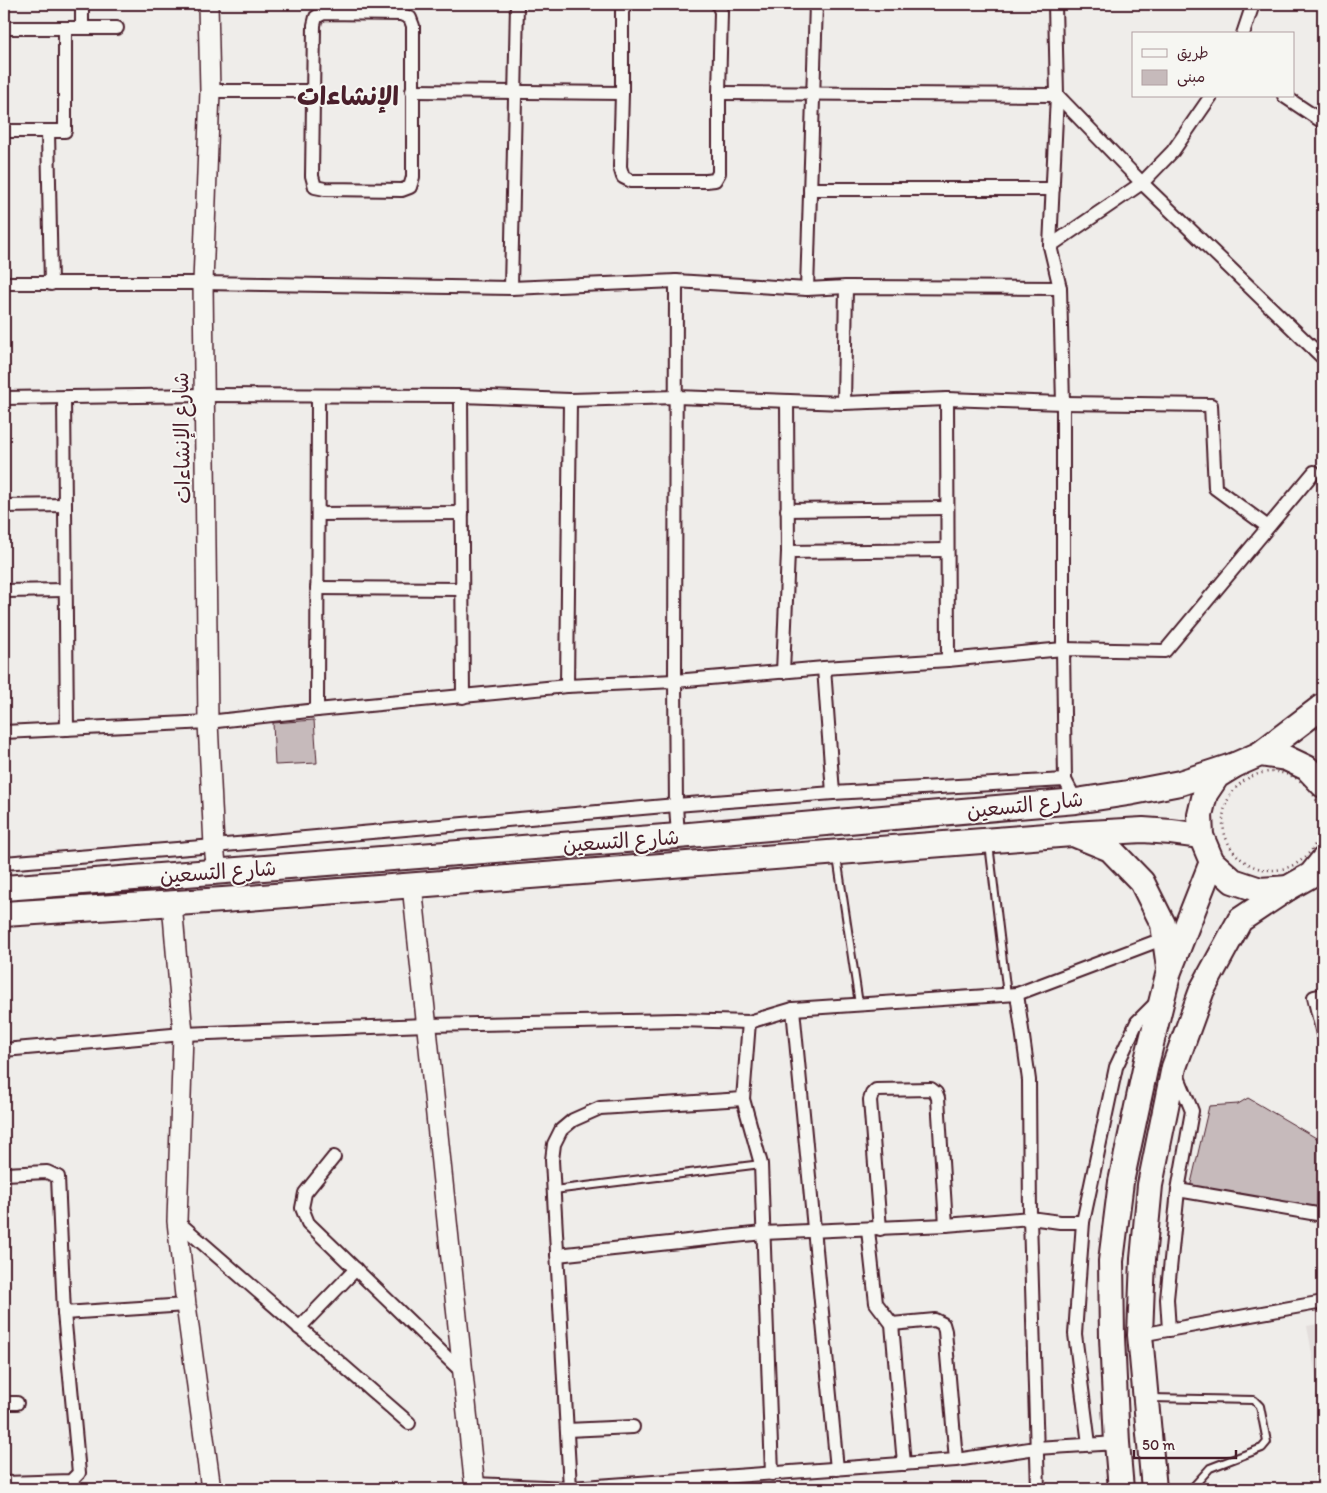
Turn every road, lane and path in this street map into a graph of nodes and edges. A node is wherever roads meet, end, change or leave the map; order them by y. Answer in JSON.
{"nodes":[{"id":1,"x":82,"y":4,"type":"edge"},
{"id":2,"x":208,"y":4,"type":"edge"},
{"id":3,"x":518,"y":4,"type":"edge"},
{"id":4,"x":626,"y":4,"type":"edge"},
{"id":5,"x":718,"y":4,"type":"edge"},
{"id":6,"x":816,"y":4,"type":"edge"},
{"id":7,"x":1055,"y":4,"type":"edge"},
{"id":8,"x":1253,"y":4,"type":"edge"},
{"id":9,"x":4,"y":28,"type":"edge"},
{"id":10,"x":65,"y":28,"type":"junction"},
{"id":11,"x":82,"y":28,"type":"junction"},
{"id":12,"x":117,"y":28,"type":"dead end"},
{"id":13,"x":1244,"y":32,"type":"edge"},
{"id":14,"x":210,"y":91,"type":"junction"},
{"id":15,"x":313,"y":91,"type":"junction"},
{"id":16,"x":412,"y":91,"type":"junction"},
{"id":17,"x":516,"y":92,"type":"junction"},
{"id":18,"x":622,"y":93,"type":"junction"},
{"id":19,"x":719,"y":93,"type":"junction"},
{"id":20,"x":813,"y":94,"type":"junction"},
{"id":21,"x":1057,"y":95,"type":"junction"},
{"id":22,"x":1210,"y":98,"type":"edge"},
{"id":23,"x":1287,"y":98,"type":"edge"},
{"id":24,"x":1323,"y":122,"type":"edge"},
{"id":25,"x":4,"y":131,"type":"edge"},
{"id":26,"x":48,"y":131,"type":"junction"},
{"id":27,"x":1142,"y":183,"type":"junction"},
{"id":28,"x":810,"y":189,"type":"junction"},
{"id":29,"x":1053,"y":189,"type":"junction"},
{"id":30,"x":1050,"y":246,"type":"junction"},
{"id":31,"x":676,"y":281,"type":"junction"},
{"id":32,"x":203,"y":282,"type":"junction"},
{"id":33,"x":4,"y":283,"type":"edge"},
{"id":34,"x":51,"y":284,"type":"junction"},
{"id":35,"x":846,"y":287,"type":"junction"},
{"id":36,"x":511,"y":288,"type":"junction"},
{"id":37,"x":807,"y":288,"type":"junction"},
{"id":38,"x":1060,"y":288,"type":"junction"},
{"id":39,"x":1323,"y":358,"type":"edge"},
{"id":40,"x":204,"y":395,"type":"junction"},
{"id":41,"x":318,"y":396,"type":"junction"},
{"id":42,"x":461,"y":396,"type":"junction"},
{"id":43,"x":676,"y":397,"type":"junction"},
{"id":44,"x":4,"y":398,"type":"edge"},
{"id":45,"x":64,"y":398,"type":"junction"},
{"id":46,"x":947,"y":399,"type":"junction"},
{"id":47,"x":570,"y":400,"type":"junction"},
{"id":48,"x":787,"y":402,"type":"junction"},
{"id":49,"x":844,"y":403,"type":"junction"},
{"id":50,"x":1063,"y":404,"type":"junction"},
{"id":51,"x":1314,"y":472,"type":"dead end"},
{"id":52,"x":65,"y":505,"type":"junction"},
{"id":53,"x":4,"y":506,"type":"edge"},
{"id":54,"x":947,"y":508,"type":"junction"},
{"id":55,"x":787,"y":510,"type":"junction"},
{"id":56,"x":318,"y":514,"type":"junction"},
{"id":57,"x":462,"y":514,"type":"junction"},
{"id":58,"x":1268,"y":527,"type":"junction"},
{"id":59,"x":947,"y":550,"type":"junction"},
{"id":60,"x":788,"y":552,"type":"junction"},
{"id":61,"x":317,"y":588,"type":"junction"},
{"id":62,"x":462,"y":589,"type":"junction"},
{"id":63,"x":65,"y":590,"type":"junction"},
{"id":64,"x":4,"y":591,"type":"edge"},
{"id":65,"x":1063,"y":649,"type":"junction"},
{"id":66,"x":948,"y":660,"type":"junction"},
{"id":67,"x":824,"y":668,"type":"junction"},
{"id":68,"x":783,"y":672,"type":"junction"},
{"id":69,"x":675,"y":680,"type":"junction"},
{"id":70,"x":568,"y":686,"type":"junction"},
{"id":71,"x":463,"y":697,"type":"junction"},
{"id":72,"x":1323,"y":706,"type":"edge"},
{"id":73,"x":317,"y":710,"type":"junction"},
{"id":74,"x":208,"y":722,"type":"junction"},
{"id":75,"x":67,"y":728,"type":"junction"},
{"id":76,"x":4,"y":732,"type":"edge"},
{"id":77,"x":1260,"y":754,"type":"junction"},
{"id":78,"x":1235,"y":765,"type":"junction"},
{"id":79,"x":1296,"y":778,"type":"joint"},
{"id":80,"x":1065,"y":780,"type":"junction"},
{"id":81,"x":1323,"y":784,"type":"edge"},
{"id":82,"x":833,"y":793,"type":"junction"},
{"id":83,"x":1076,"y":801,"type":"junction"},
{"id":84,"x":676,"y":805,"type":"junction"},
{"id":85,"x":1072,"y":834,"type":"junction"},
{"id":86,"x":678,"y":836,"type":"junction"},
{"id":87,"x":1201,"y":836,"type":"junction"},
{"id":88,"x":988,"y":840,"type":"junction"},
{"id":89,"x":214,"y":846,"type":"junction"},
{"id":90,"x":836,"y":852,"type":"junction"},
{"id":91,"x":1323,"y":860,"type":"edge"},
{"id":92,"x":1212,"y":862,"type":"junction"},
{"id":93,"x":4,"y":863,"type":"edge"},
{"id":94,"x":216,"y":872,"type":"junction"},
{"id":95,"x":412,"y":885,"type":"junction"},
{"id":96,"x":4,"y":888,"type":"edge"},
{"id":97,"x":1288,"y":888,"type":"junction"},
{"id":98,"x":223,"y":900,"type":"junction"},
{"id":99,"x":172,"y":903,"type":"junction"},
{"id":100,"x":4,"y":914,"type":"edge"},
{"id":101,"x":1165,"y":938,"type":"junction"},
{"id":102,"x":1169,"y":971,"type":"junction"},
{"id":103,"x":1012,"y":994,"type":"junction"},
{"id":104,"x":1323,"y":995,"type":"edge"},
{"id":105,"x":1163,"y":997,"type":"junction"},
{"id":106,"x":859,"y":1004,"type":"junction"},
{"id":107,"x":792,"y":1009,"type":"junction"},
{"id":108,"x":749,"y":1022,"type":"junction"},
{"id":109,"x":427,"y":1025,"type":"junction"},
{"id":110,"x":183,"y":1034,"type":"junction"},
{"id":111,"x":1323,"y":1034,"type":"edge"},
{"id":112,"x":4,"y":1050,"type":"edge"},
{"id":113,"x":1174,"y":1067,"type":"junction"},
{"id":114,"x":744,"y":1099,"type":"junction"},
{"id":115,"x":334,"y":1157,"type":"dead end"},
{"id":116,"x":761,"y":1164,"type":"junction"},
{"id":117,"x":4,"y":1174,"type":"edge"},
{"id":118,"x":554,"y":1190,"type":"junction"},
{"id":119,"x":1178,"y":1190,"type":"junction"},
{"id":120,"x":1323,"y":1215,"type":"edge"},
{"id":121,"x":1030,"y":1218,"type":"junction"},
{"id":122,"x":177,"y":1221,"type":"junction"},
{"id":123,"x":1083,"y":1222,"type":"junction"},
{"id":124,"x":946,"y":1225,"type":"junction"},
{"id":125,"x":874,"y":1229,"type":"junction"},
{"id":126,"x":814,"y":1232,"type":"junction"},
{"id":127,"x":763,"y":1234,"type":"junction"},
{"id":128,"x":557,"y":1255,"type":"junction"},
{"id":129,"x":356,"y":1270,"type":"junction"},
{"id":130,"x":1323,"y":1302,"type":"edge"},
{"id":131,"x":186,"y":1305,"type":"junction"},
{"id":132,"x":64,"y":1313,"type":"junction"},
{"id":133,"x":892,"y":1324,"type":"junction"},
{"id":134,"x":299,"y":1328,"type":"junction"},
{"id":135,"x":1169,"y":1330,"type":"junction"},
{"id":136,"x":1140,"y":1335,"type":"junction"},
{"id":137,"x":463,"y":1373,"type":"junction"},
{"id":138,"x":1146,"y":1398,"type":"junction"},
{"id":139,"x":4,"y":1403,"type":"edge"},
{"id":140,"x":17,"y":1403,"type":"dead end"},
{"id":141,"x":409,"y":1423,"type":"dead end"},
{"id":142,"x":633,"y":1427,"type":"dead end"},
{"id":143,"x":567,"y":1430,"type":"junction"},
{"id":144,"x":1117,"y":1443,"type":"junction"},
{"id":145,"x":1088,"y":1444,"type":"junction"},
{"id":146,"x":1036,"y":1448,"type":"junction"},
{"id":147,"x":956,"y":1460,"type":"junction"},
{"id":148,"x":904,"y":1464,"type":"junction"},
{"id":149,"x":837,"y":1469,"type":"junction"},
{"id":150,"x":772,"y":1474,"type":"junction"},
{"id":151,"x":4,"y":1483,"type":"edge"},
{"id":152,"x":475,"y":1487,"type":"edge"},
{"id":153,"x":570,"y":1488,"type":"edge"},
{"id":154,"x":211,"y":1489,"type":"edge"},
{"id":155,"x":1038,"y":1489,"type":"edge"},
{"id":156,"x":1121,"y":1489,"type":"edge"},
{"id":157,"x":1154,"y":1489,"type":"edge"},
{"id":158,"x":1191,"y":1489,"type":"edge"}],
"edges":[{"from":1,"to":11,"type":"street"},
{"from":2,"to":14,"type":"street","name":"شارع الإنشاءات"},
{"from":3,"to":17,"type":"street"},
{"from":4,"to":18,"type":"street"},
{"from":5,"to":19,"type":"street"},
{"from":6,"to":20,"type":"street"},
{"from":7,"to":21,"type":"street"},
{"from":8,"to":13,"type":"street"},
{"from":9,"to":10,"type":"street"},
{"from":10,"to":11,"type":"street"},
{"from":10,"to":26,"type":"street"},
{"from":11,"to":12,"type":"street"},
{"from":14,"to":15,"type":"street"},
{"from":14,"to":32,"type":"street","name":"شارع الإنشاءات"},
{"from":15,"to":16,"type":"street"},
{"from":15,"to":16,"type":"street"},
{"from":16,"to":17,"type":"street"},
{"from":17,"to":18,"type":"street"},
{"from":17,"to":36,"type":"street"},
{"from":18,"to":19,"type":"street"},
{"from":19,"to":20,"type":"street"},
{"from":20,"to":21,"type":"street"},
{"from":20,"to":28,"type":"street"},
{"from":21,"to":27,"type":"street"},
{"from":21,"to":29,"type":"street"},
{"from":22,"to":27,"type":"street"},
{"from":23,"to":24,"type":"street"},
{"from":25,"to":26,"type":"street"},
{"from":26,"to":34,"type":"street"},
{"from":27,"to":30,"type":"street"},
{"from":27,"to":39,"type":"street"},
{"from":28,"to":29,"type":"street"},
{"from":28,"to":37,"type":"street"},
{"from":29,"to":30,"type":"street"},
{"from":30,"to":38,"type":"street"},
{"from":31,"to":36,"type":"street"},
{"from":31,"to":37,"type":"street"},
{"from":31,"to":43,"type":"street"},
{"from":32,"to":34,"type":"street"},
{"from":32,"to":36,"type":"street"},
{"from":32,"to":40,"type":"street","name":"شارع الإنشاءات"},
{"from":33,"to":34,"type":"street"},
{"from":35,"to":37,"type":"street"},
{"from":35,"to":38,"type":"street"},
{"from":35,"to":49,"type":"street"},
{"from":38,"to":50,"type":"street"},
{"from":40,"to":41,"type":"street"},
{"from":40,"to":45,"type":"street"},
{"from":40,"to":74,"type":"street","name":"شارع الإنشاءات"},
{"from":41,"to":42,"type":"street"},
{"from":41,"to":56,"type":"street"},
{"from":42,"to":47,"type":"street"},
{"from":42,"to":57,"type":"street"},
{"from":43,"to":47,"type":"street"},
{"from":43,"to":48,"type":"street"},
{"from":43,"to":69,"type":"street"},
{"from":44,"to":45,"type":"street"},
{"from":45,"to":52,"type":"street"},
{"from":46,"to":49,"type":"street"},
{"from":46,"to":50,"type":"street"},
{"from":46,"to":54,"type":"street"},
{"from":47,"to":70,"type":"street"},
{"from":48,"to":49,"type":"street"},
{"from":48,"to":55,"type":"street"},
{"from":50,"to":58,"type":"street"},
{"from":50,"to":65,"type":"street"},
{"from":51,"to":58,"type":"street"},
{"from":52,"to":53,"type":"street"},
{"from":52,"to":63,"type":"street"},
{"from":54,"to":55,"type":"street"},
{"from":54,"to":59,"type":"street"},
{"from":55,"to":60,"type":"street"},
{"from":56,"to":57,"type":"street"},
{"from":56,"to":61,"type":"street"},
{"from":57,"to":62,"type":"street"},
{"from":58,"to":65,"type":"street"},
{"from":59,"to":60,"type":"street"},
{"from":59,"to":66,"type":"street"},
{"from":60,"to":68,"type":"street"},
{"from":61,"to":62,"type":"street"},
{"from":61,"to":73,"type":"street"},
{"from":62,"to":71,"type":"street"},
{"from":63,"to":64,"type":"street"},
{"from":63,"to":75,"type":"street"},
{"from":65,"to":66,"type":"street"},
{"from":65,"to":80,"type":"street"},
{"from":66,"to":67,"type":"street"},
{"from":67,"to":68,"type":"street"},
{"from":67,"to":82,"type":"street"},
{"from":68,"to":69,"type":"street"},
{"from":69,"to":70,"type":"street"},
{"from":69,"to":84,"type":"street"},
{"from":70,"to":71,"type":"street"},
{"from":71,"to":73,"type":"street"},
{"from":72,"to":77,"type":"highway"},
{"from":73,"to":74,"type":"street"},
{"from":74,"to":75,"type":"street"},
{"from":74,"to":89,"type":"street","name":"شارع الإنشاءات"},
{"from":75,"to":76,"type":"street"},
{"from":77,"to":78,"type":"highway"},
{"from":77,"to":81,"type":"highway"},
{"from":78,"to":83,"type":"highway","name":"شارع التسعين"},
{"from":78,"to":87,"type":"highway"},
{"from":79,"to":79,"type":"path"},
{"from":80,"to":82,"type":"street"},
{"from":80,"to":83,"type":"street"},
{"from":82,"to":84,"type":"street"},
{"from":83,"to":86,"type":"highway","name":"شارع التسعين"},
{"from":84,"to":86,"type":"street"},
{"from":84,"to":89,"type":"street"},
{"from":85,"to":87,"type":"highway","name":"شارع التسعين"},
{"from":85,"to":88,"type":"highway","name":"شارع التسعين"},
{"from":85,"to":101,"type":"highway"},
{"from":86,"to":94,"type":"highway","name":"شارع التسعين"},
{"from":87,"to":92,"type":"highway"},
{"from":88,"to":90,"type":"highway","name":"شارع التسعين"},
{"from":88,"to":103,"type":"lane"},
{"from":89,"to":93,"type":"street"},
{"from":89,"to":94,"type":"street","name":"شارع الإنشاءات"},
{"from":90,"to":95,"type":"highway","name":"شارع التسعين"},
{"from":90,"to":106,"type":"lane"},
{"from":91,"to":97,"type":"highway"},
{"from":92,"to":97,"type":"highway"},
{"from":92,"to":102,"type":"highway"},
{"from":94,"to":96,"type":"highway","name":"شارع التسعين"},
{"from":94,"to":98,"type":"highway"},
{"from":95,"to":98,"type":"highway","name":"شارع التسعين"},
{"from":95,"to":109,"type":"street"},
{"from":97,"to":113,"type":"highway"},
{"from":98,"to":99,"type":"highway","name":"شارع التسعين"},
{"from":99,"to":100,"type":"highway","name":"شارع التسعين"},
{"from":99,"to":110,"type":"street"},
{"from":101,"to":102,"type":"highway"},
{"from":101,"to":103,"type":"street"},
{"from":102,"to":105,"type":"highway"},
{"from":103,"to":106,"type":"street"},
{"from":103,"to":121,"type":"street"},
{"from":104,"to":111,"type":"street"},
{"from":105,"to":123,"type":"street"},
{"from":105,"to":144,"type":"highway"},
{"from":106,"to":107,"type":"street"},
{"from":107,"to":108,"type":"street"},
{"from":107,"to":126,"type":"street"},
{"from":108,"to":109,"type":"street"},
{"from":108,"to":114,"type":"street"},
{"from":109,"to":110,"type":"street"},
{"from":109,"to":137,"type":"street"},
{"from":110,"to":112,"type":"street"},
{"from":110,"to":122,"type":"street"},
{"from":113,"to":119,"type":"street"},
{"from":113,"to":136,"type":"highway"},
{"from":114,"to":116,"type":"street"},
{"from":114,"to":118,"type":"street"},
{"from":115,"to":129,"type":"street"},
{"from":116,"to":118,"type":"lane"},
{"from":116,"to":127,"type":"street"},
{"from":117,"to":132,"type":"street"},
{"from":118,"to":128,"type":"street"},
{"from":119,"to":120,"type":"street"},
{"from":119,"to":135,"type":"street"},
{"from":121,"to":123,"type":"street"},
{"from":121,"to":124,"type":"street"},
{"from":121,"to":146,"type":"street"},
{"from":122,"to":131,"type":"street"},
{"from":122,"to":134,"type":"street"},
{"from":123,"to":145,"type":"street"},
{"from":124,"to":125,"type":"street"},
{"from":124,"to":125,"type":"street"},
{"from":125,"to":126,"type":"street"},
{"from":125,"to":133,"type":"street"},
{"from":126,"to":127,"type":"street"},
{"from":126,"to":149,"type":"street"},
{"from":127,"to":128,"type":"street"},
{"from":127,"to":150,"type":"street"},
{"from":128,"to":143,"type":"street"},
{"from":129,"to":134,"type":"street"},
{"from":129,"to":137,"type":"street"},
{"from":130,"to":135,"type":"street"},
{"from":131,"to":132,"type":"street"},
{"from":131,"to":154,"type":"street"},
{"from":132,"to":151,"type":"street"},
{"from":133,"to":147,"type":"street"},
{"from":133,"to":148,"type":"street"},
{"from":134,"to":141,"type":"street"},
{"from":135,"to":136,"type":"street"},
{"from":136,"to":138,"type":"highway"},
{"from":137,"to":152,"type":"street"},
{"from":138,"to":157,"type":"highway"},
{"from":138,"to":158,"type":"lane"},
{"from":139,"to":140,"type":"street"},
{"from":142,"to":143,"type":"street"},
{"from":143,"to":153,"type":"street"},
{"from":144,"to":145,"type":"street"},
{"from":144,"to":156,"type":"highway"},
{"from":145,"to":146,"type":"street"},
{"from":146,"to":147,"type":"street"},
{"from":146,"to":155,"type":"street"},
{"from":147,"to":148,"type":"street"},
{"from":148,"to":149,"type":"street"},
{"from":149,"to":150,"type":"street"},
{"from":150,"to":153,"type":"street"},
{"from":152,"to":153,"type":"street"}]}
